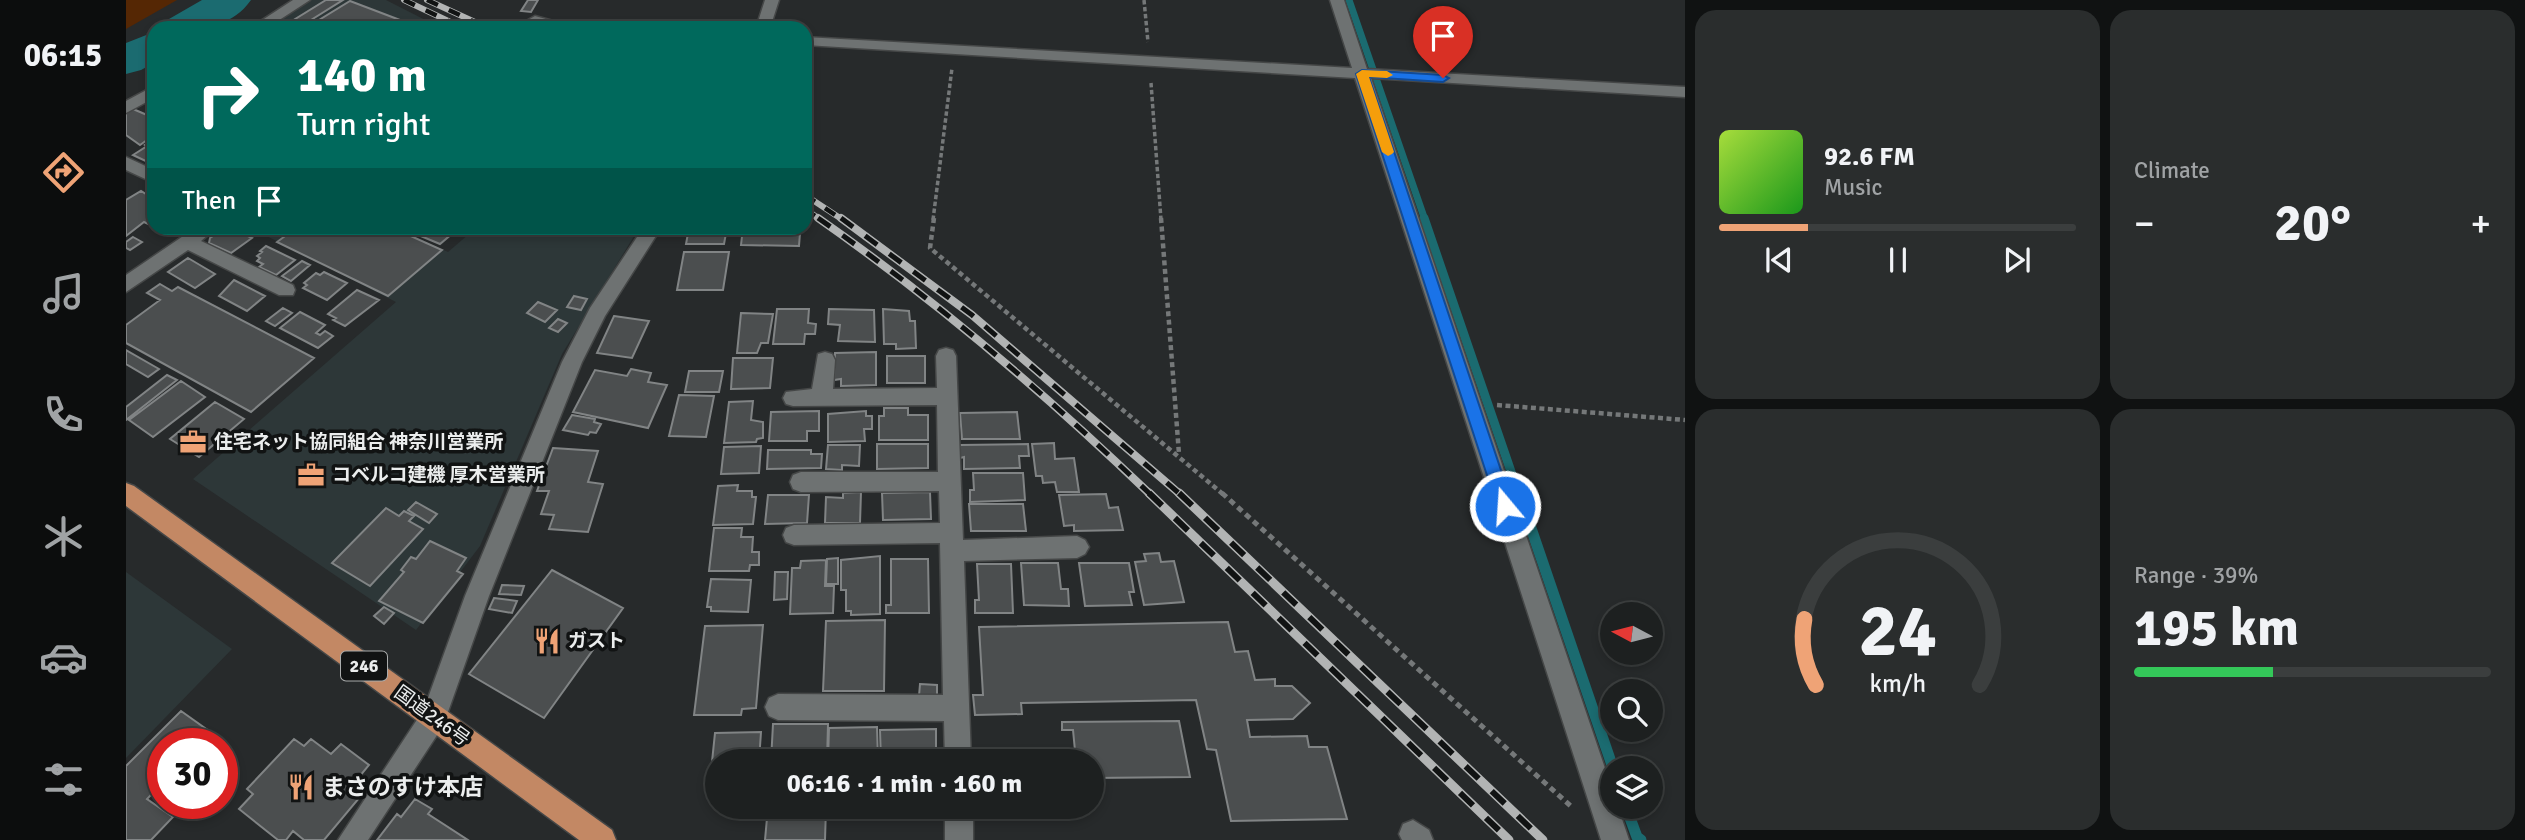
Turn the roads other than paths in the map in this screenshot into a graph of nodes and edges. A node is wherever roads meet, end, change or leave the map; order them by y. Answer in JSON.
{"nodes":[{"id":1,"x":303,"y":0,"type":"edge"},
{"id":2,"x":772,"y":0,"type":"edge"},
{"id":3,"x":1337,"y":0,"type":"edge"},
{"id":4,"x":536,"y":20,"type":"dead end"},
{"id":5,"x":268,"y":21,"type":"edge"},
{"id":6,"x":539,"y":21,"type":"edge"},
{"id":7,"x":765,"y":21,"type":"edge"},
{"id":8,"x":812,"y":41,"type":"edge"},
{"id":9,"x":1362,"y":74,"type":"junction"},
{"id":10,"x":1685,"y":92,"type":"edge"},
{"id":11,"x":147,"y":94,"type":"edge"},
{"id":12,"x":126,"y":108,"type":"edge"},
{"id":13,"x":126,"y":163,"type":"edge"},
{"id":14,"x":147,"y":174,"type":"edge"},
{"id":15,"x":197,"y":235,"type":"edge"},
{"id":16,"x":647,"y":235,"type":"edge"},
{"id":17,"x":187,"y":242,"type":"junction"},
{"id":18,"x":126,"y":285,"type":"edge"},
{"id":19,"x":286,"y":290,"type":"dead end"},
{"id":20,"x":946,"y":356,"type":"dead end"},
{"id":21,"x":825,"y":360,"type":"dead end"},
{"id":22,"x":947,"y":396,"type":"junction"},
{"id":23,"x":822,"y":397,"type":"junction"},
{"id":24,"x":793,"y":398,"type":"dead end"},
{"id":25,"x":949,"y":481,"type":"junction"},
{"id":26,"x":801,"y":482,"type":"dead end"},
{"id":27,"x":126,"y":494,"type":"edge"},
{"id":28,"x":794,"y":535,"type":"dead end"},
{"id":29,"x":952,"y":542,"type":"junction"},
{"id":30,"x":1077,"y":547,"type":"dead end"},
{"id":31,"x":778,"y":707,"type":"dead end"},
{"id":32,"x":957,"y":708,"type":"junction"},
{"id":33,"x":434,"y":717,"type":"junction"},
{"id":34,"x":958,"y":749,"type":"edge"},
{"id":35,"x":958,"y":819,"type":"edge"},
{"id":36,"x":352,"y":840,"type":"edge"},
{"id":37,"x":602,"y":840,"type":"edge"},
{"id":38,"x":959,"y":840,"type":"edge"},
{"id":39,"x":1615,"y":840,"type":"edge"}],
"edges":[{"from":1,"to":5,"type":"street"},
{"from":2,"to":7,"type":"street"},
{"from":3,"to":9,"type":"street"},
{"from":4,"to":6,"type":"street"},
{"from":8,"to":9,"type":"street"},
{"from":9,"to":10,"type":"street"},
{"from":9,"to":39,"type":"street"},
{"from":11,"to":12,"type":"street"},
{"from":13,"to":14,"type":"street"},
{"from":15,"to":17,"type":"street"},
{"from":16,"to":33,"type":"street"},
{"from":17,"to":18,"type":"street"},
{"from":17,"to":19,"type":"street"},
{"from":20,"to":22,"type":"street"},
{"from":21,"to":23,"type":"street"},
{"from":22,"to":23,"type":"street"},
{"from":22,"to":25,"type":"street"},
{"from":23,"to":24,"type":"street"},
{"from":25,"to":26,"type":"street"},
{"from":25,"to":29,"type":"street"},
{"from":27,"to":33,"type":"highway","name":"国道246号","number":"246"},
{"from":28,"to":29,"type":"street"},
{"from":29,"to":30,"type":"street"},
{"from":29,"to":32,"type":"street"},
{"from":31,"to":32,"type":"street"},
{"from":32,"to":34,"type":"street"},
{"from":33,"to":36,"type":"street"},
{"from":33,"to":37,"type":"highway","name":"国道246号","number":"246"},
{"from":35,"to":38,"type":"street"}]}
